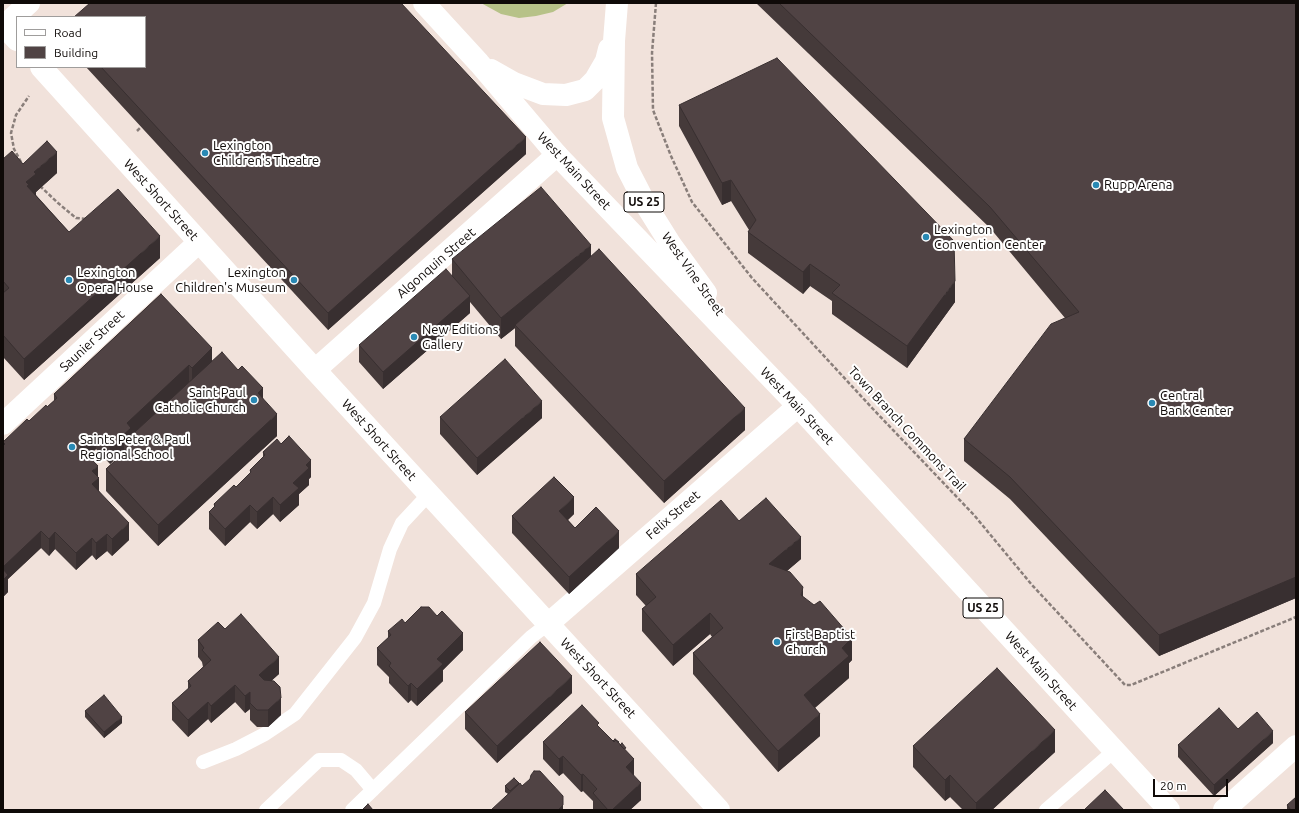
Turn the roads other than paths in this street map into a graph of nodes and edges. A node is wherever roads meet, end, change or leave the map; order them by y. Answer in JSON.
{"nodes":[{"id":1,"x":29,"y":3,"type":"edge"},
{"id":2,"x":424,"y":3,"type":"edge"},
{"id":3,"x":616,"y":12,"type":"edge"},
{"id":4,"x":18,"y":16,"type":"edge"},
{"id":5,"x":16,"y":19,"type":"edge"},
{"id":6,"x":7,"y":30,"type":"edge"},
{"id":7,"x":479,"y":63,"type":"junction"},
{"id":8,"x":42,"y":68,"type":"edge"},
{"id":9,"x":557,"y":155,"type":"junction"},
{"id":10,"x":199,"y":242,"type":"junction"},
{"id":11,"x":750,"y":356,"type":"junction"},
{"id":12,"x":315,"y":370,"type":"junction"},
{"id":13,"x":798,"y":406,"type":"junction"},
{"id":14,"x":3,"y":424,"type":"edge"},
{"id":15,"x":429,"y":494,"type":"junction"},
{"id":16,"x":548,"y":624,"type":"junction"},
{"id":17,"x":1296,"y":746,"type":"edge"},
{"id":18,"x":1114,"y":751,"type":"junction"},
{"id":19,"x":203,"y":762,"type":"dead end"},
{"id":20,"x":373,"y":790,"type":"junction"},
{"id":21,"x":266,"y":810,"type":"edge"},
{"id":22,"x":352,"y":810,"type":"edge"},
{"id":23,"x":720,"y":810,"type":"edge"},
{"id":24,"x":1046,"y":810,"type":"edge"},
{"id":25,"x":1169,"y":810,"type":"edge"},
{"id":26,"x":1224,"y":810,"type":"edge"}],
"edges":[{"from":1,"to":4,"type":"main road"},
{"from":2,"to":7,"type":"main road","name":"West Main Street","number":"US 25"},
{"from":3,"to":7,"type":"main road"},
{"from":3,"to":11,"type":"main road","name":"West Vine Street","number":"US 25"},
{"from":5,"to":6,"type":"main road"},
{"from":7,"to":9,"type":"main road","name":"West Main Street","number":"US 25"},
{"from":8,"to":10,"type":"main road","name":"West Short Street"},
{"from":9,"to":11,"type":"main road","name":"West Main Street","number":"US 25"},
{"from":9,"to":12,"type":"main road","name":"Algonquin Street"},
{"from":10,"to":12,"type":"main road","name":"West Short Street"},
{"from":10,"to":14,"type":"main road","name":"Saunier Street"},
{"from":11,"to":13,"type":"main road","name":"West Main Street","number":"US 25"},
{"from":12,"to":15,"type":"main road","name":"West Short Street"},
{"from":13,"to":16,"type":"main road","name":"Felix Street"},
{"from":13,"to":18,"type":"main road","name":"West Main Street","number":"US 25"},
{"from":15,"to":16,"type":"main road","name":"West Short Street"},
{"from":15,"to":19,"type":"lane"},
{"from":16,"to":20,"type":"lane"},
{"from":16,"to":23,"type":"main road","name":"West Short Street"},
{"from":17,"to":26,"type":"main road"},
{"from":18,"to":24,"type":"lane"},
{"from":18,"to":25,"type":"main road","name":"West Main Street","number":"US 25"},
{"from":20,"to":21,"type":"lane"},
{"from":20,"to":22,"type":"lane"}]}
